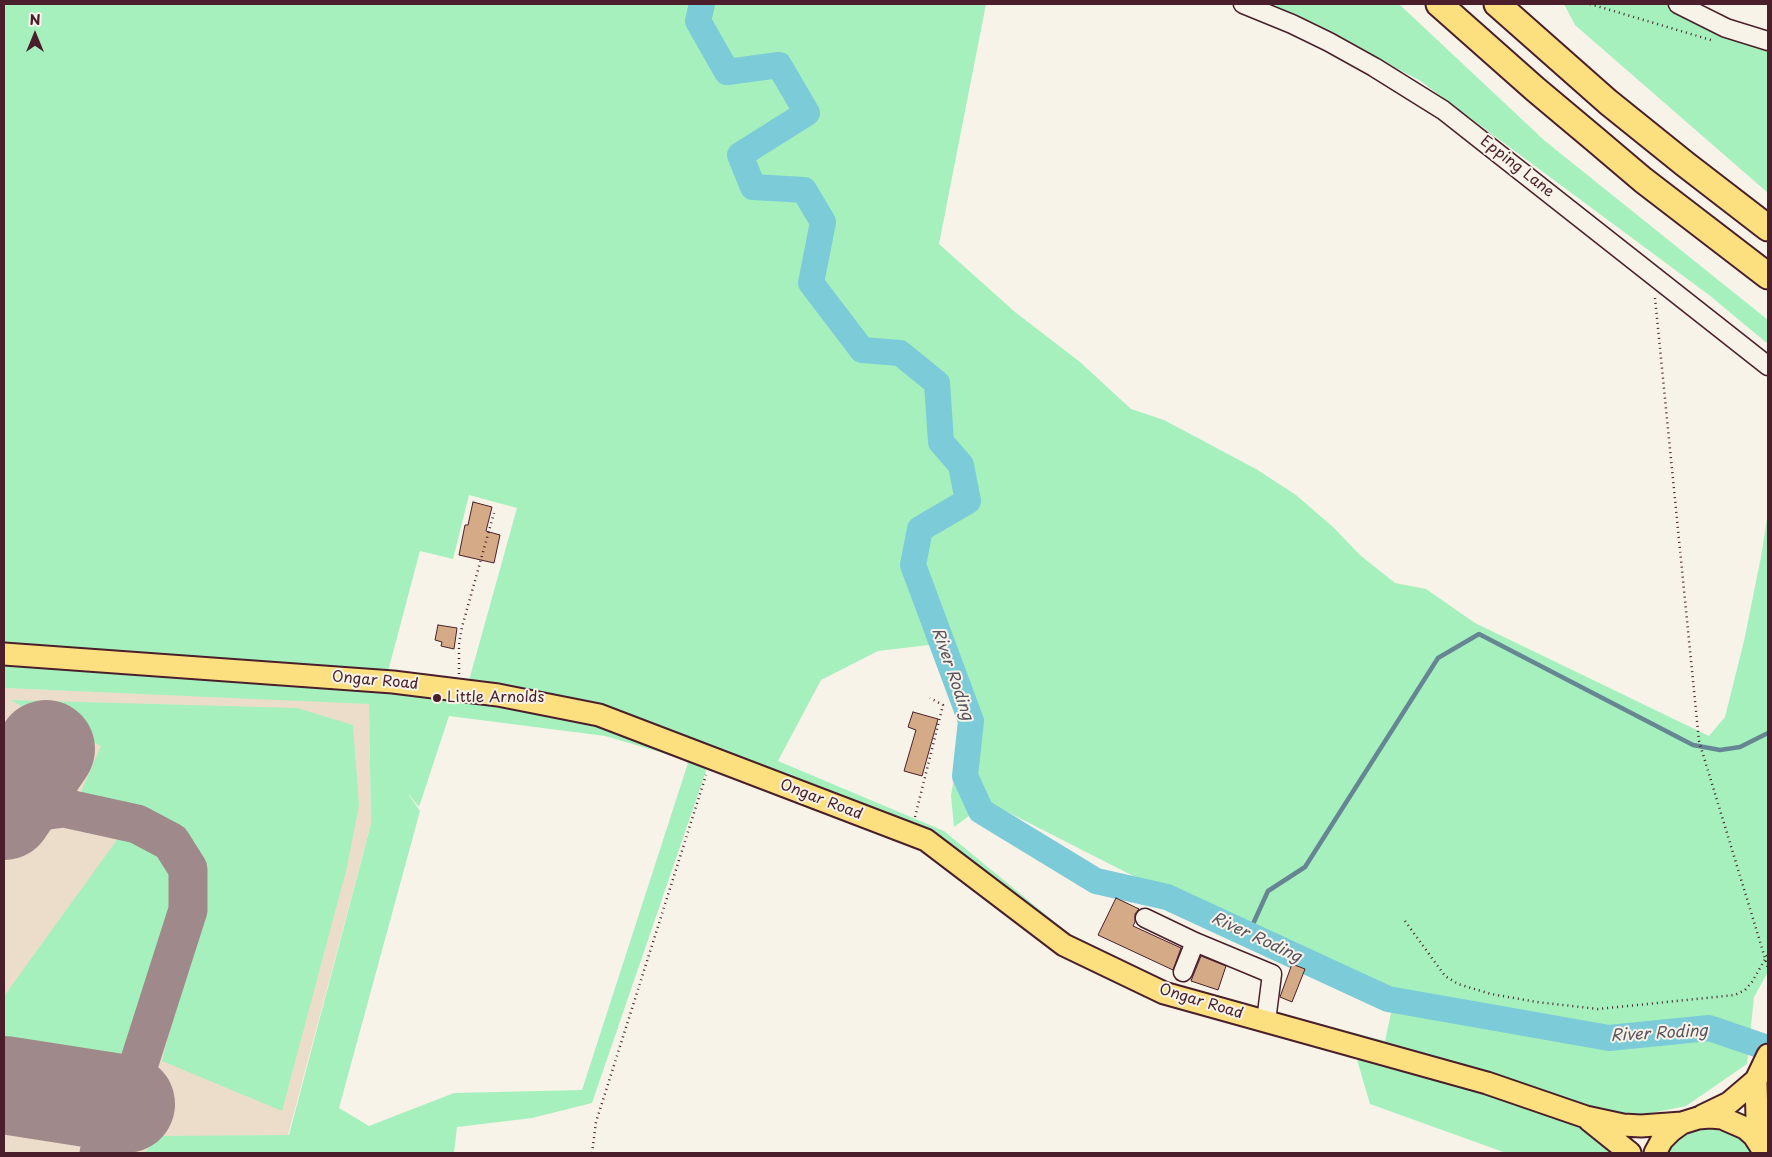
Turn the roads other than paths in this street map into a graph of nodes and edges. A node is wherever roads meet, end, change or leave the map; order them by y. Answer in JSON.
{"nodes":[{"id":1,"x":1246,"y":4,"type":"edge"},
{"id":2,"x":1439,"y":4,"type":"edge"},
{"id":3,"x":1496,"y":4,"type":"edge"},
{"id":4,"x":1678,"y":4,"type":"edge"},
{"id":5,"x":1768,"y":41,"type":"edge"},
{"id":6,"x":1768,"y":228,"type":"edge"},
{"id":7,"x":1768,"y":276,"type":"edge"},
{"id":8,"x":1768,"y":366,"type":"edge"},
{"id":9,"x":4,"y":654,"type":"edge"},
{"id":10,"x":1145,"y":918,"type":"dead end"},
{"id":11,"x":1195,"y":942,"type":"junction"},
{"id":12,"x":1183,"y":972,"type":"dead end"},
{"id":13,"x":1266,"y":1021,"type":"junction"},
{"id":14,"x":1768,"y":1055,"type":"edge"},
{"id":15,"x":1757,"y":1079,"type":"junction"},
{"id":16,"x":1586,"y":1118,"type":"junction"},
{"id":17,"x":1690,"y":1121,"type":"junction"},
{"id":18,"x":1764,"y":1150,"type":"edge"},
{"id":19,"x":1630,"y":1153,"type":"edge"},
{"id":20,"x":1655,"y":1153,"type":"edge"}],
"edges":[{"from":1,"to":8,"type":"street","name":"Epping Lane"},
{"from":2,"to":7,"type":"highway"},
{"from":3,"to":6,"type":"highway"},
{"from":4,"to":5,"type":"street"},
{"from":9,"to":13,"type":"main road","name":"Ongar Road"},
{"from":10,"to":11,"type":"street"},
{"from":11,"to":12,"type":"street"},
{"from":11,"to":13,"type":"street"},
{"from":13,"to":16,"type":"main road","name":"Ongar Road"},
{"from":14,"to":15,"type":"main road"},
{"from":15,"to":17,"type":"main road"},
{"from":15,"to":18,"type":"main road"},
{"from":16,"to":17,"type":"main road","name":"Ongar Road"},
{"from":16,"to":19,"type":"main road","name":"Ongar Road"},
{"from":17,"to":18,"type":"main road","name":"Ongar Road"},
{"from":17,"to":20,"type":"main road"}]}
